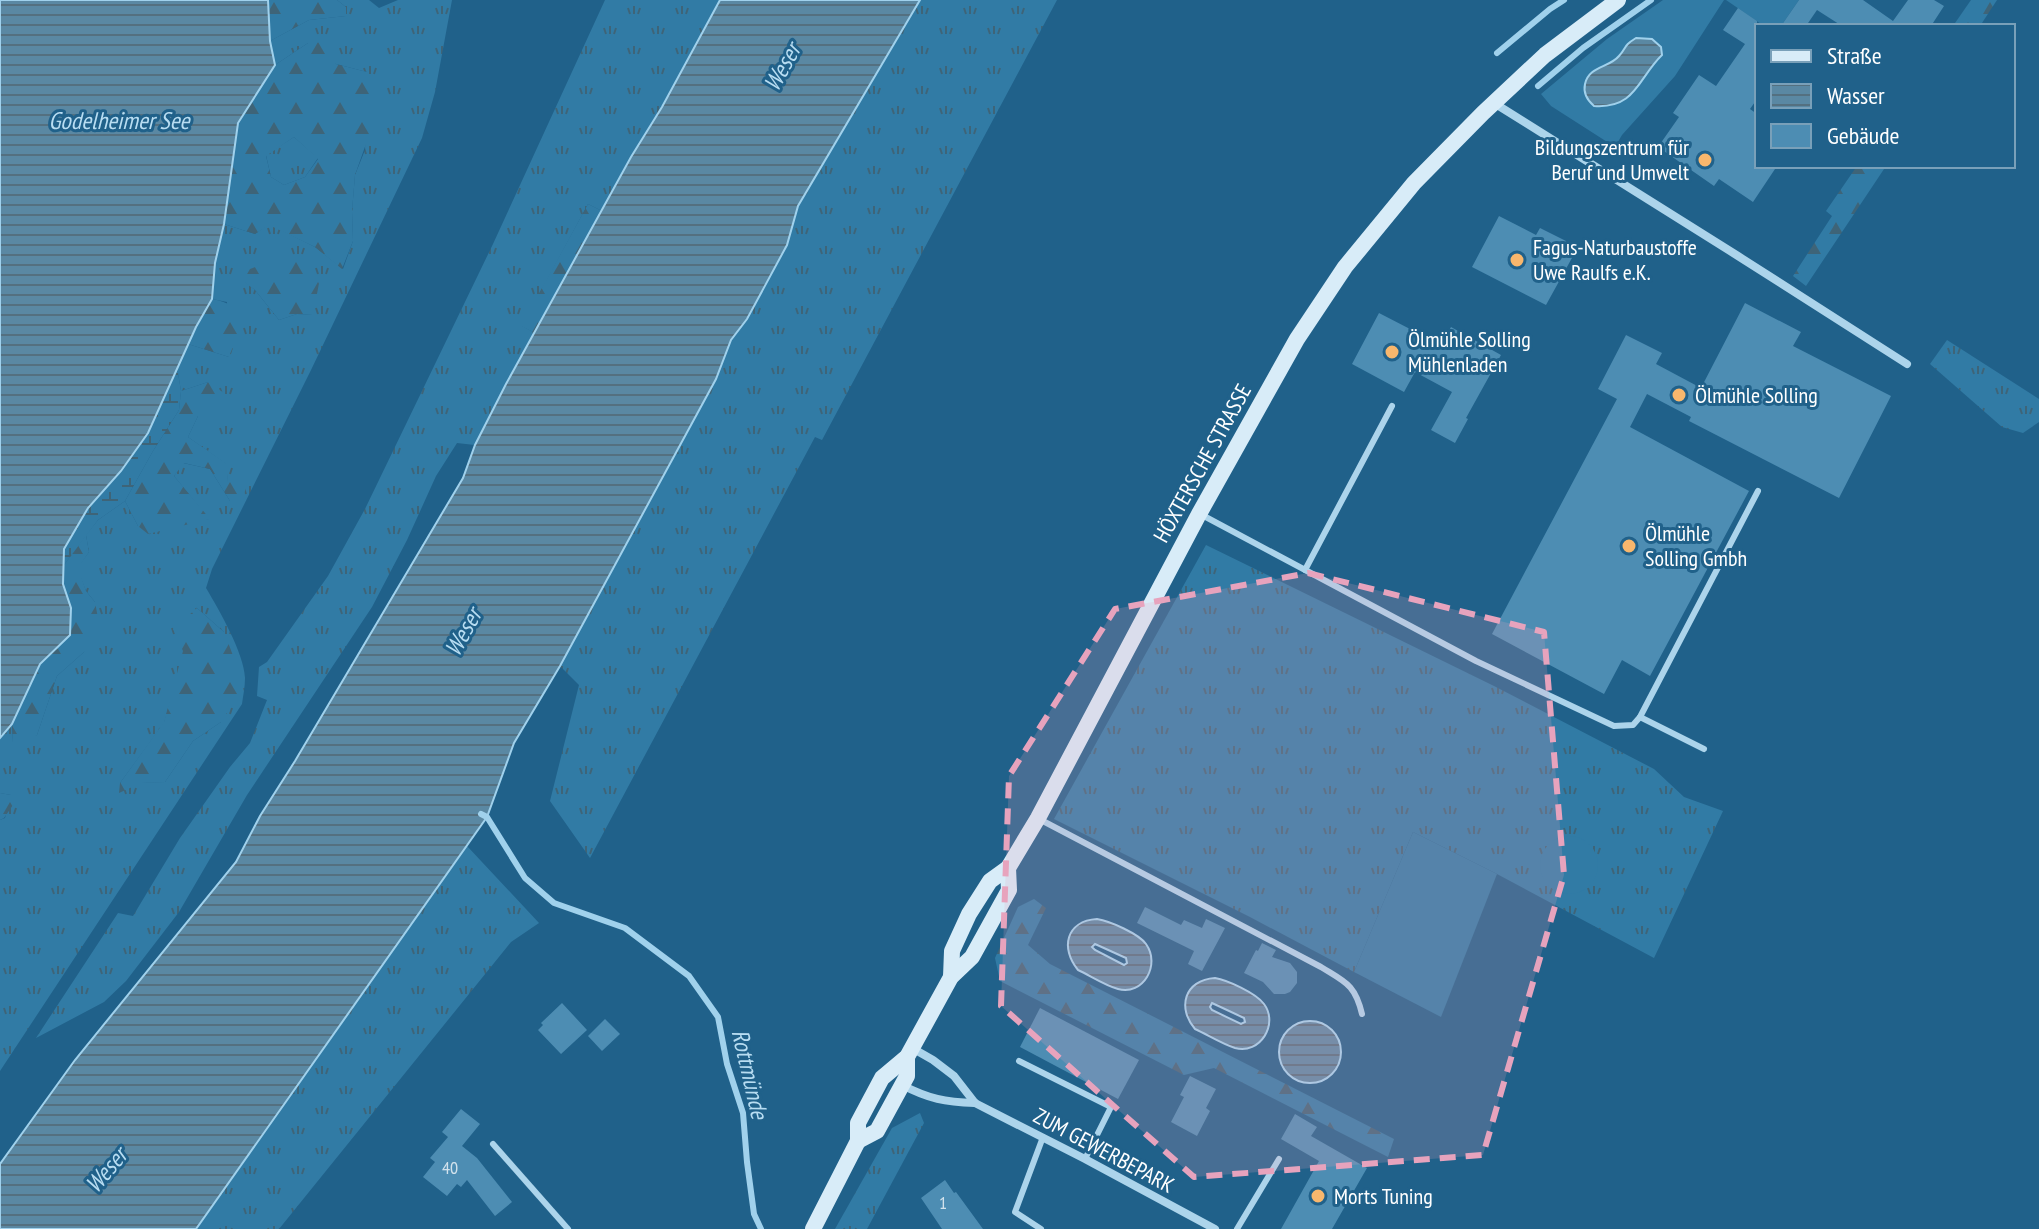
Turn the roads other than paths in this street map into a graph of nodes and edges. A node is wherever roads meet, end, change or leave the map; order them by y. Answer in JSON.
{"nodes":[{"id":1,"x":1618,"y":0,"type":"edge"},
{"id":2,"x":1488,"y":108,"type":"junction"},
{"id":3,"x":1907,"y":364,"type":"dead end"},
{"id":4,"x":1392,"y":406,"type":"dead end"},
{"id":5,"x":1758,"y":491,"type":"dead end"},
{"id":6,"x":1199,"y":514,"type":"junction"},
{"id":7,"x":1305,"y":570,"type":"junction"},
{"id":8,"x":1640,"y":717,"type":"junction"},
{"id":9,"x":1704,"y":749,"type":"dead end"},
{"id":10,"x":1038,"y":818,"type":"junction"},
{"id":11,"x":1362,"y":1014,"type":"dead end"},
{"id":12,"x":910,"y":1053,"type":"junction"},
{"id":13,"x":1019,"y":1061,"type":"dead end"},
{"id":14,"x":902,"y":1085,"type":"junction"},
{"id":15,"x":975,"y":1103,"type":"junction"},
{"id":16,"x":1043,"y":1137,"type":"junction"},
{"id":17,"x":858,"y":1141,"type":"junction"},
{"id":18,"x":493,"y":1144,"type":"dead end"},
{"id":19,"x":1085,"y":1159,"type":"junction"},
{"id":20,"x":1279,"y":1159,"type":"dead end"},
{"id":21,"x":568,"y":1229,"type":"edge"},
{"id":22,"x":813,"y":1229,"type":"edge"},
{"id":23,"x":1041,"y":1229,"type":"edge"},
{"id":24,"x":1215,"y":1229,"type":"edge"},
{"id":25,"x":1237,"y":1229,"type":"edge"}],
"edges":[{"from":1,"to":2,"type":"street","name":"HÖXTERSCHE STRASSE"},
{"from":2,"to":3,"type":"street"},
{"from":2,"to":6,"type":"street","name":"HÖXTERSCHE STRASSE"},
{"from":4,"to":7,"type":"lane"},
{"from":5,"to":8,"type":"lane"},
{"from":6,"to":7,"type":"lane"},
{"from":6,"to":10,"type":"street","name":"HÖXTERSCHE STRASSE"},
{"from":7,"to":8,"type":"lane"},
{"from":8,"to":9,"type":"lane"},
{"from":10,"to":11,"type":"lane"},
{"from":10,"to":12,"type":"street","name":"HÖXTERSCHE STRASSE"},
{"from":12,"to":14,"type":"street"},
{"from":12,"to":15,"type":"street","name":"ZUM GEWERBEPARK"},
{"from":12,"to":17,"type":"street"},
{"from":13,"to":19,"type":"lane"},
{"from":14,"to":15,"type":"street","name":"ZUM GEWERBEPARK"},
{"from":14,"to":17,"type":"street"},
{"from":15,"to":16,"type":"street","name":"ZUM GEWERBEPARK"},
{"from":16,"to":19,"type":"street","name":"ZUM GEWERBEPARK"},
{"from":16,"to":23,"type":"lane"},
{"from":17,"to":22,"type":"street"},
{"from":18,"to":21,"type":"lane"},
{"from":19,"to":24,"type":"street","name":"ZUM GEWERBEPARK"},
{"from":20,"to":25,"type":"lane"}]}
